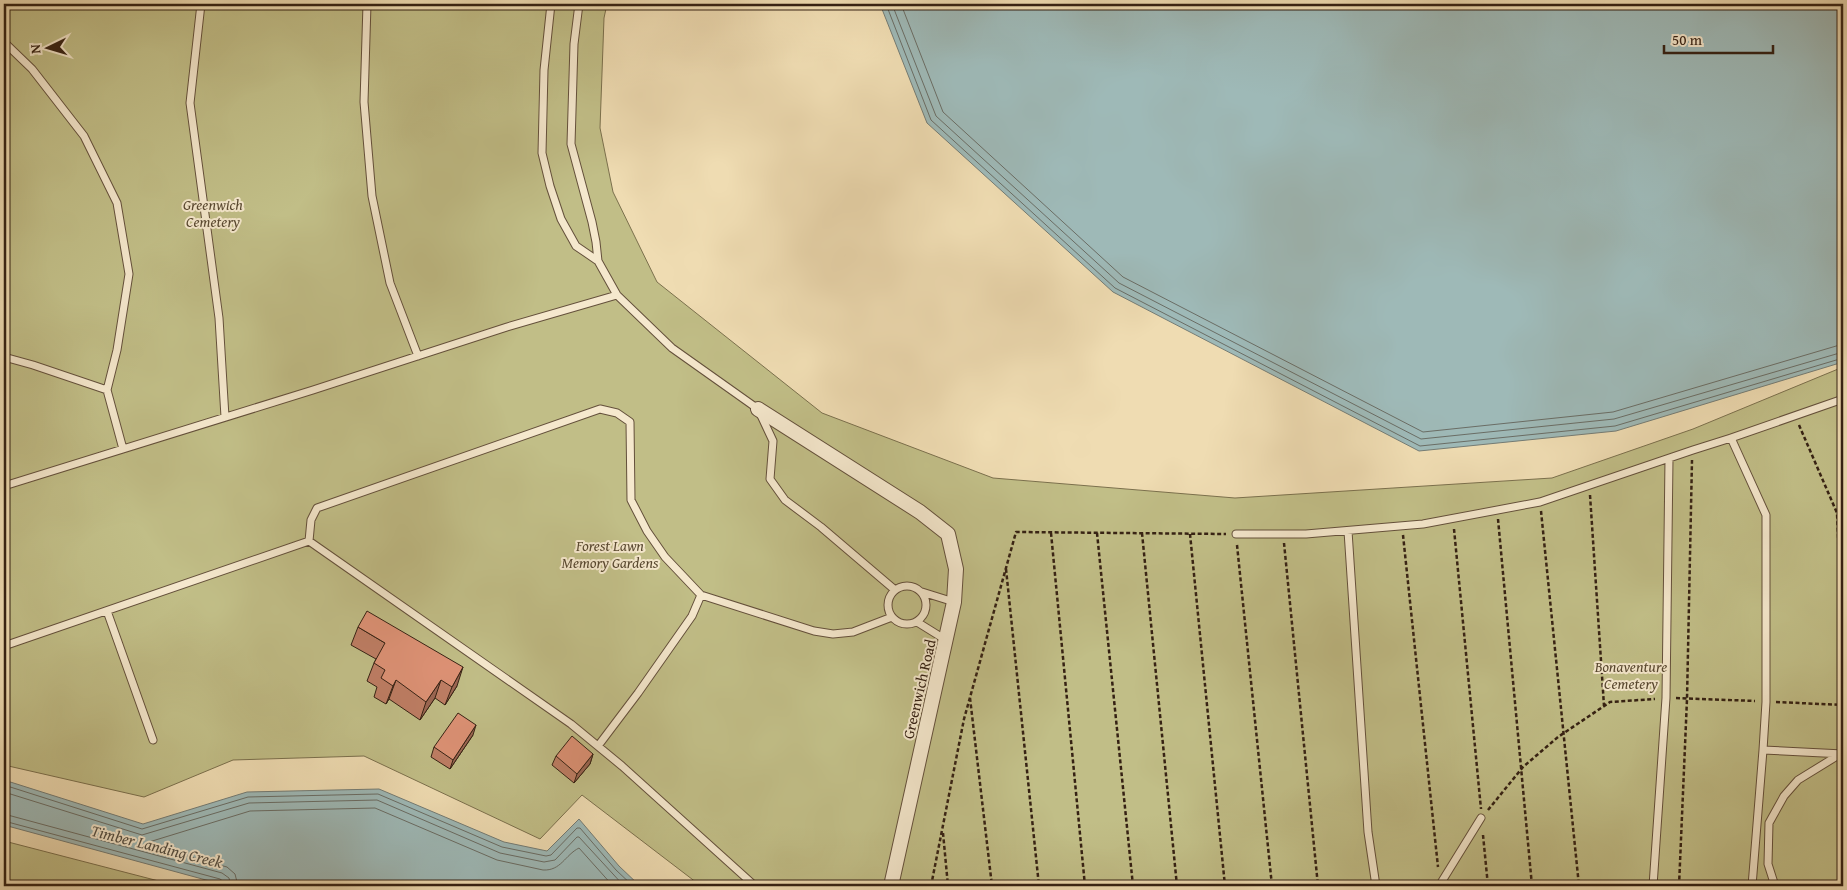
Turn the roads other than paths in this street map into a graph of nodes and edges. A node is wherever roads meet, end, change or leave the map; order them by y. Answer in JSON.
{"nodes":[{"id":1,"x":201,"y":4,"type":"edge"},
{"id":2,"x":367,"y":4,"type":"edge"},
{"id":3,"x":551,"y":4,"type":"edge"},
{"id":4,"x":579,"y":4,"type":"edge"},
{"id":5,"x":4,"y":42,"type":"edge"},
{"id":6,"x":598,"y":261,"type":"junction"},
{"id":7,"x":617,"y":295,"type":"junction"},
{"id":8,"x":418,"y":356,"type":"junction"},
{"id":9,"x":4,"y":357,"type":"edge"},
{"id":10,"x":107,"y":390,"type":"junction"},
{"id":11,"x":1843,"y":399,"type":"edge"},
{"id":12,"x":758,"y":409,"type":"junction"},
{"id":13,"x":225,"y":417,"type":"junction"},
{"id":14,"x":1731,"y":438,"type":"junction"},
{"id":15,"x":123,"y":449,"type":"junction"},
{"id":16,"x":1670,"y":459,"type":"junction"},
{"id":17,"x":4,"y":486,"type":"edge"},
{"id":18,"x":1348,"y":530,"type":"junction"},
{"id":19,"x":1236,"y":534,"type":"road end"},
{"id":20,"x":308,"y":542,"type":"junction"},
{"id":21,"x":895,"y":590,"type":"junction"},
{"id":22,"x":922,"y":592,"type":"junction"},
{"id":23,"x":701,"y":595,"type":"junction"},
{"id":24,"x":954,"y":602,"type":"junction"},
{"id":25,"x":107,"y":610,"type":"junction"},
{"id":26,"x":892,"y":617,"type":"junction"},
{"id":27,"x":917,"y":622,"type":"junction"},
{"id":28,"x":947,"y":640,"type":"junction"},
{"id":29,"x":4,"y":646,"type":"edge"},
{"id":30,"x":153,"y":740,"type":"dead end"},
{"id":31,"x":598,"y":746,"type":"junction"},
{"id":32,"x":1763,"y":750,"type":"junction"},
{"id":33,"x":1843,"y":754,"type":"edge"},
{"id":34,"x":1481,"y":818,"type":"road end"},
{"id":35,"x":1439,"y":885,"type":"edge"},
{"id":36,"x":755,"y":886,"type":"edge"},
{"id":37,"x":891,"y":886,"type":"edge"},
{"id":38,"x":1376,"y":886,"type":"edge"},
{"id":39,"x":1653,"y":886,"type":"edge"},
{"id":40,"x":1752,"y":886,"type":"edge"},
{"id":41,"x":1775,"y":886,"type":"edge"}],
"edges":[{"from":1,"to":13,"type":"lane"},
{"from":2,"to":8,"type":"lane"},
{"from":3,"to":6,"type":"lane"},
{"from":4,"to":6,"type":"lane"},
{"from":5,"to":10,"type":"lane"},
{"from":6,"to":7,"type":"lane"},
{"from":7,"to":8,"type":"lane"},
{"from":7,"to":12,"type":"lane"},
{"from":8,"to":13,"type":"lane"},
{"from":9,"to":10,"type":"lane"},
{"from":10,"to":15,"type":"lane"},
{"from":11,"to":14,"type":"lane"},
{"from":12,"to":21,"type":"lane"},
{"from":12,"to":24,"type":"street","name":"Greenwich Road"},
{"from":13,"to":15,"type":"lane"},
{"from":14,"to":16,"type":"lane"},
{"from":14,"to":32,"type":"lane"},
{"from":15,"to":17,"type":"lane"},
{"from":16,"to":18,"type":"lane"},
{"from":16,"to":39,"type":"lane"},
{"from":18,"to":19,"type":"lane"},
{"from":18,"to":38,"type":"lane"},
{"from":20,"to":23,"type":"lane"},
{"from":20,"to":25,"type":"lane"},
{"from":20,"to":31,"type":"lane"},
{"from":21,"to":22,"type":"lane"},
{"from":21,"to":26,"type":"lane"},
{"from":22,"to":24,"type":"lane"},
{"from":22,"to":27,"type":"lane"},
{"from":23,"to":26,"type":"lane"},
{"from":23,"to":31,"type":"lane"},
{"from":24,"to":28,"type":"street","name":"Greenwich Road"},
{"from":25,"to":29,"type":"lane"},
{"from":25,"to":30,"type":"lane"},
{"from":26,"to":27,"type":"lane"},
{"from":27,"to":28,"type":"lane"},
{"from":28,"to":37,"type":"street","name":"Greenwich Road"},
{"from":31,"to":36,"type":"lane"},
{"from":32,"to":33,"type":"lane"},
{"from":32,"to":40,"type":"lane"},
{"from":33,"to":41,"type":"lane"},
{"from":34,"to":35,"type":"lane"}]}
